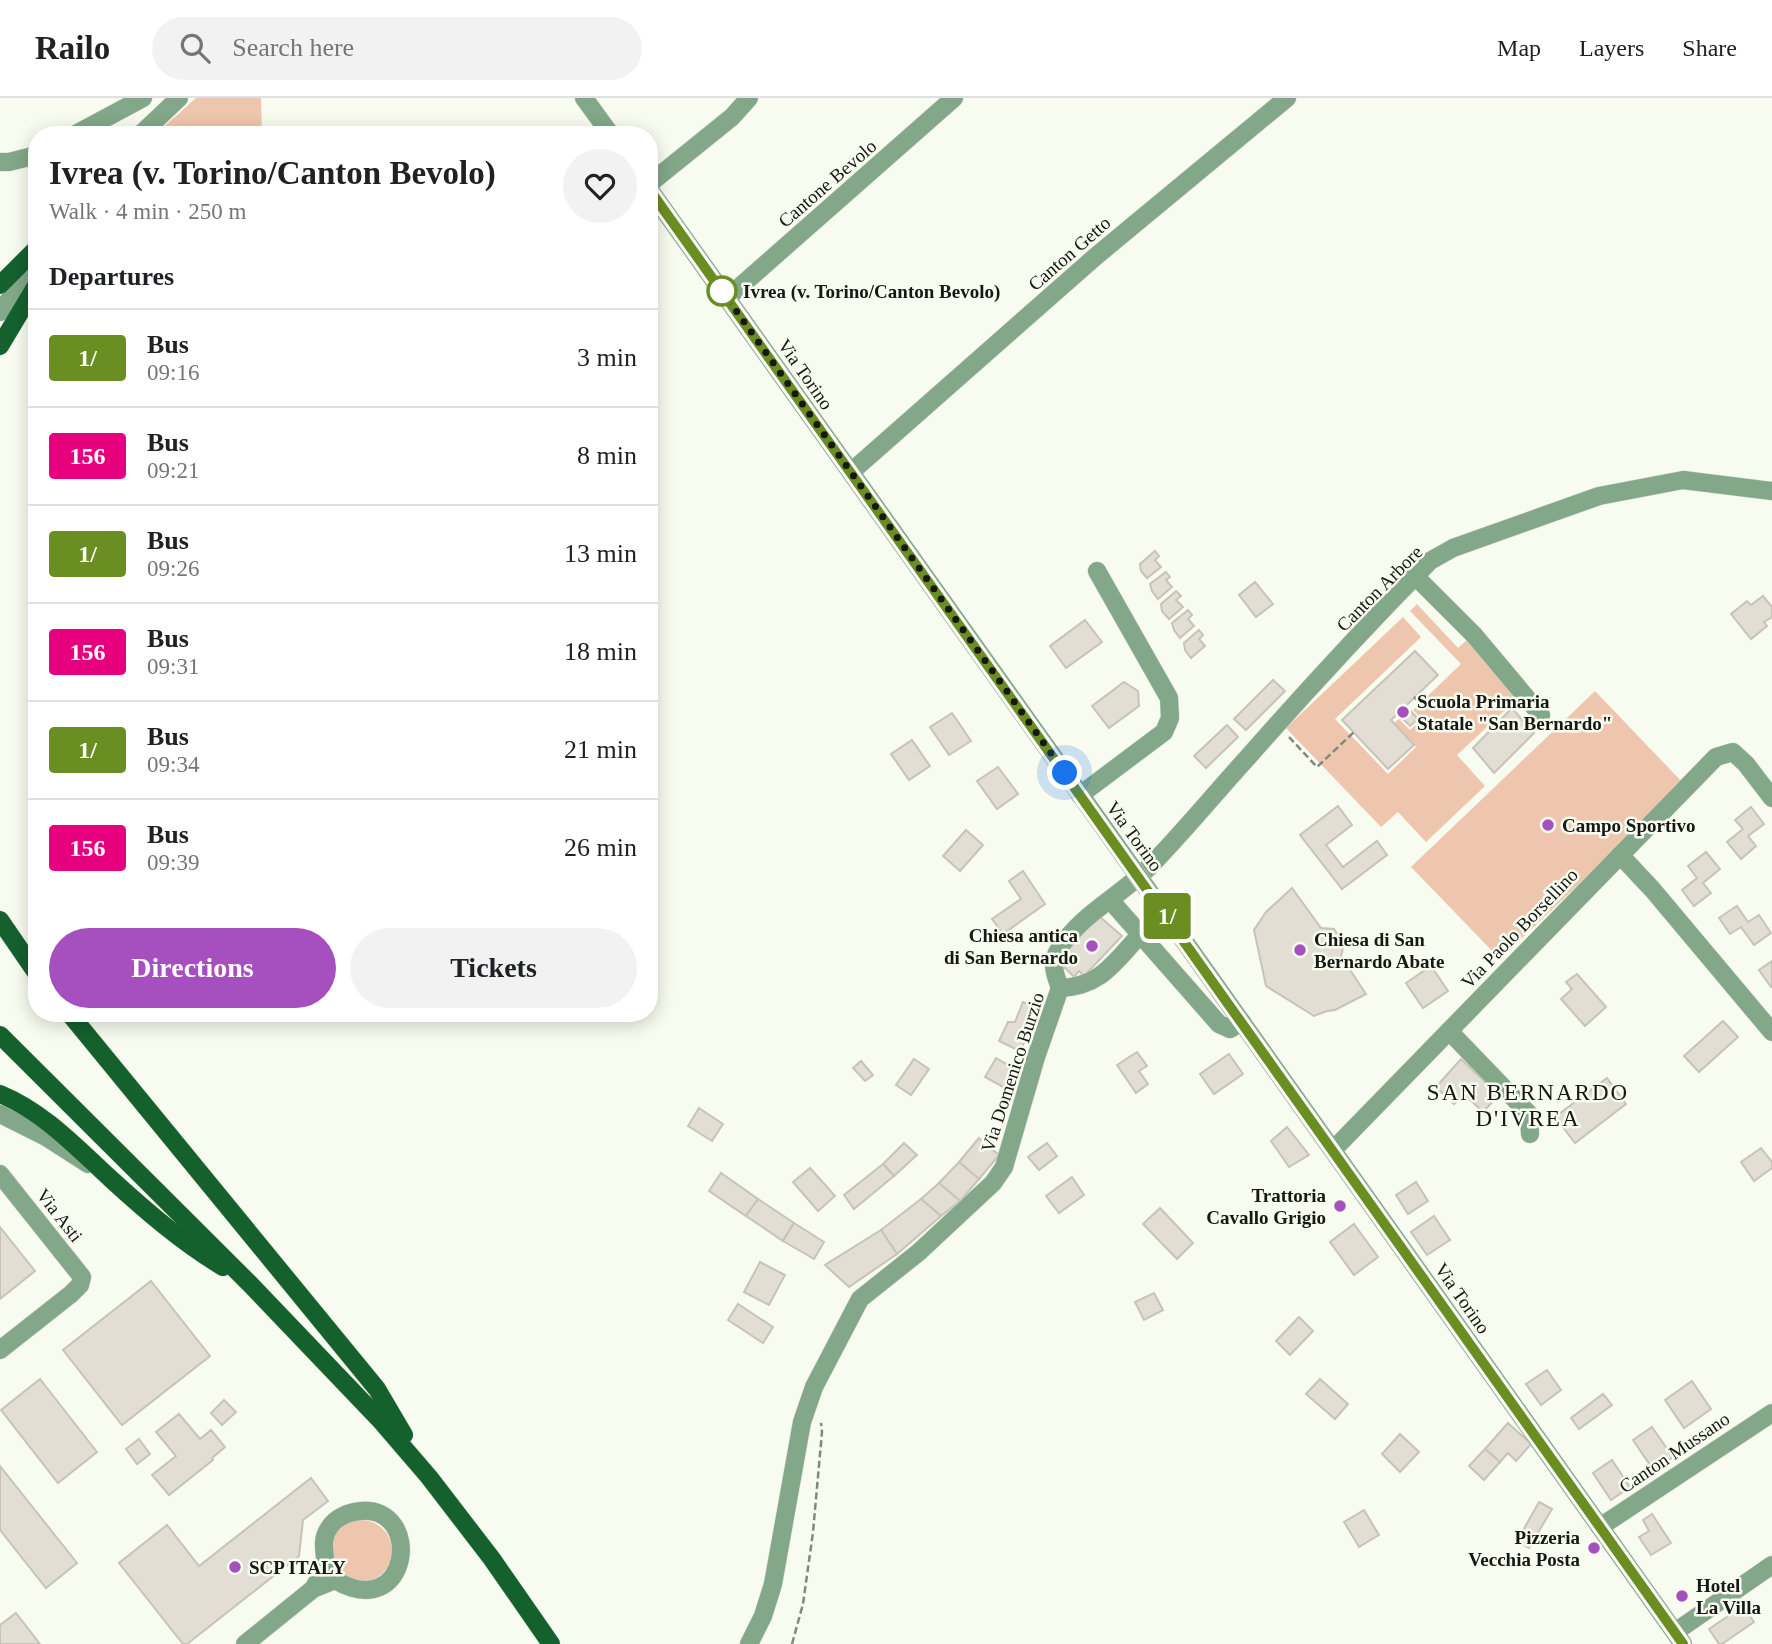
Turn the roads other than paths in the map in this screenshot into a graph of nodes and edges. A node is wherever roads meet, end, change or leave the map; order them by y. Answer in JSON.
{"nodes":[{"id":1,"x":143,"y":98,"type":"edge"},
{"id":2,"x":584,"y":98,"type":"edge"},
{"id":3,"x":749,"y":98,"type":"edge"},
{"id":4,"x":954,"y":98,"type":"edge"},
{"id":5,"x":1287,"y":98,"type":"edge"},
{"id":6,"x":170,"y":100,"type":"edge"},
{"id":7,"x":91,"y":126,"type":"edge"},
{"id":8,"x":148,"y":126,"type":"edge"},
{"id":9,"x":604,"y":126,"type":"edge"},
{"id":10,"x":28,"y":157,"type":"edge"},
{"id":11,"x":0,"y":162,"type":"edge"},
{"id":12,"x":658,"y":177,"type":"edge"},
{"id":13,"x":658,"y":202,"type":"edge"},
{"id":14,"x":28,"y":257,"type":"edge"},
{"id":15,"x":28,"y":275,"type":"edge"},
{"id":16,"x":0,"y":285,"type":"edge"},
{"id":17,"x":28,"y":299,"type":"edge"},
{"id":18,"x":727,"y":299,"type":"junction"},
{"id":19,"x":0,"y":312,"type":"edge"},
{"id":20,"x":0,"y":346,"type":"edge"},
{"id":21,"x":850,"y":472,"type":"junction"},
{"id":22,"x":1772,"y":491,"type":"edge"},
{"id":23,"x":1097,"y":571,"type":"dead end"},
{"id":24,"x":1415,"y":576,"type":"junction"},
{"id":25,"x":1541,"y":715,"type":"dead end"},
{"id":26,"x":1080,"y":795,"type":"junction"},
{"id":27,"x":1772,"y":798,"type":"edge"},
{"id":28,"x":1620,"y":855,"type":"junction"},
{"id":29,"x":1111,"y":901,"type":"junction"},
{"id":30,"x":0,"y":920,"type":"edge"},
{"id":31,"x":1142,"y":934,"type":"junction"},
{"id":32,"x":28,"y":961,"type":"edge"},
{"id":33,"x":1060,"y":988,"type":"junction"},
{"id":34,"x":76,"y":1022,"type":"edge"},
{"id":35,"x":1242,"y":1022,"type":"junction"},
{"id":36,"x":1449,"y":1031,"type":"junction"},
{"id":37,"x":1772,"y":1032,"type":"edge"},
{"id":38,"x":0,"y":1035,"type":"edge"},
{"id":39,"x":0,"y":1094,"type":"edge"},
{"id":40,"x":0,"y":1114,"type":"edge"},
{"id":41,"x":1530,"y":1134,"type":"dead end"},
{"id":42,"x":1333,"y":1150,"type":"junction"},
{"id":43,"x":0,"y":1174,"type":"edge"},
{"id":44,"x":113,"y":1181,"type":"junction"},
{"id":45,"x":250,"y":1284,"type":"junction"},
{"id":46,"x":0,"y":1350,"type":"edge"},
{"id":47,"x":1772,"y":1413,"type":"edge"},
{"id":48,"x":429,"y":1477,"type":"junction"},
{"id":49,"x":1600,"y":1527,"type":"junction"},
{"id":50,"x":1772,"y":1565,"type":"edge"},
{"id":51,"x":313,"y":1589,"type":"junction"},
{"id":52,"x":1679,"y":1638,"type":"edge"},
{"id":53,"x":245,"y":1644,"type":"edge"},
{"id":54,"x":551,"y":1644,"type":"edge"},
{"id":55,"x":749,"y":1644,"type":"edge"}],
"edges":[{"from":1,"to":7,"type":"street"},
{"from":2,"to":9,"type":"street"},
{"from":3,"to":12,"type":"street"},
{"from":4,"to":18,"type":"street","name":"Cantone Bevolo"},
{"from":5,"to":21,"type":"street","name":"Canton Getto"},
{"from":6,"to":8,"type":"street"},
{"from":10,"to":11,"type":"street"},
{"from":13,"to":18,"type":"street","name":"Via Torino"},
{"from":14,"to":16,"type":"main road"},
{"from":15,"to":19,"type":"street"},
{"from":17,"to":20,"type":"main road"},
{"from":18,"to":21,"type":"street","name":"Via Torino"},
{"from":21,"to":26,"type":"street","name":"Via Torino"},
{"from":22,"to":24,"type":"street","name":"Canton Arbore"},
{"from":23,"to":26,"type":"street"},
{"from":24,"to":25,"type":"street"},
{"from":24,"to":29,"type":"street","name":"Canton Arbore"},
{"from":26,"to":35,"type":"street","name":"Via Torino","bridge":true},
{"from":27,"to":28,"type":"street","name":"Via Paolo Borsellino"},
{"from":28,"to":36,"type":"street","name":"Via Paolo Borsellino"},
{"from":28,"to":37,"type":"street"},
{"from":29,"to":31,"type":"street"},
{"from":29,"to":33,"type":"street","name":"Canton Arbore"},
{"from":30,"to":32,"type":"main road"},
{"from":31,"to":33,"type":"street"},
{"from":31,"to":35,"type":"street"},
{"from":33,"to":55,"type":"street","name":"Via Domenico Burzio"},
{"from":34,"to":48,"type":"main road"},
{"from":35,"to":42,"type":"street","name":"Via Torino"},
{"from":36,"to":41,"type":"street"},
{"from":36,"to":42,"type":"street","name":"Via Paolo Borsellino"},
{"from":38,"to":45,"type":"main road"},
{"from":39,"to":44,"type":"main road"},
{"from":40,"to":44,"type":"street"},
{"from":42,"to":49,"type":"street","name":"Via Torino"},
{"from":43,"to":46,"type":"street","name":"Via Asti"},
{"from":44,"to":45,"type":"main road"},
{"from":45,"to":48,"type":"main road"},
{"from":47,"to":49,"type":"street","name":"Canton Mussano"},
{"from":48,"to":54,"type":"main road"},
{"from":49,"to":52,"type":"street","name":"Via Torino"},
{"from":50,"to":52,"type":"street"},
{"from":51,"to":51,"type":"street"},
{"from":51,"to":53,"type":"street"}]}
